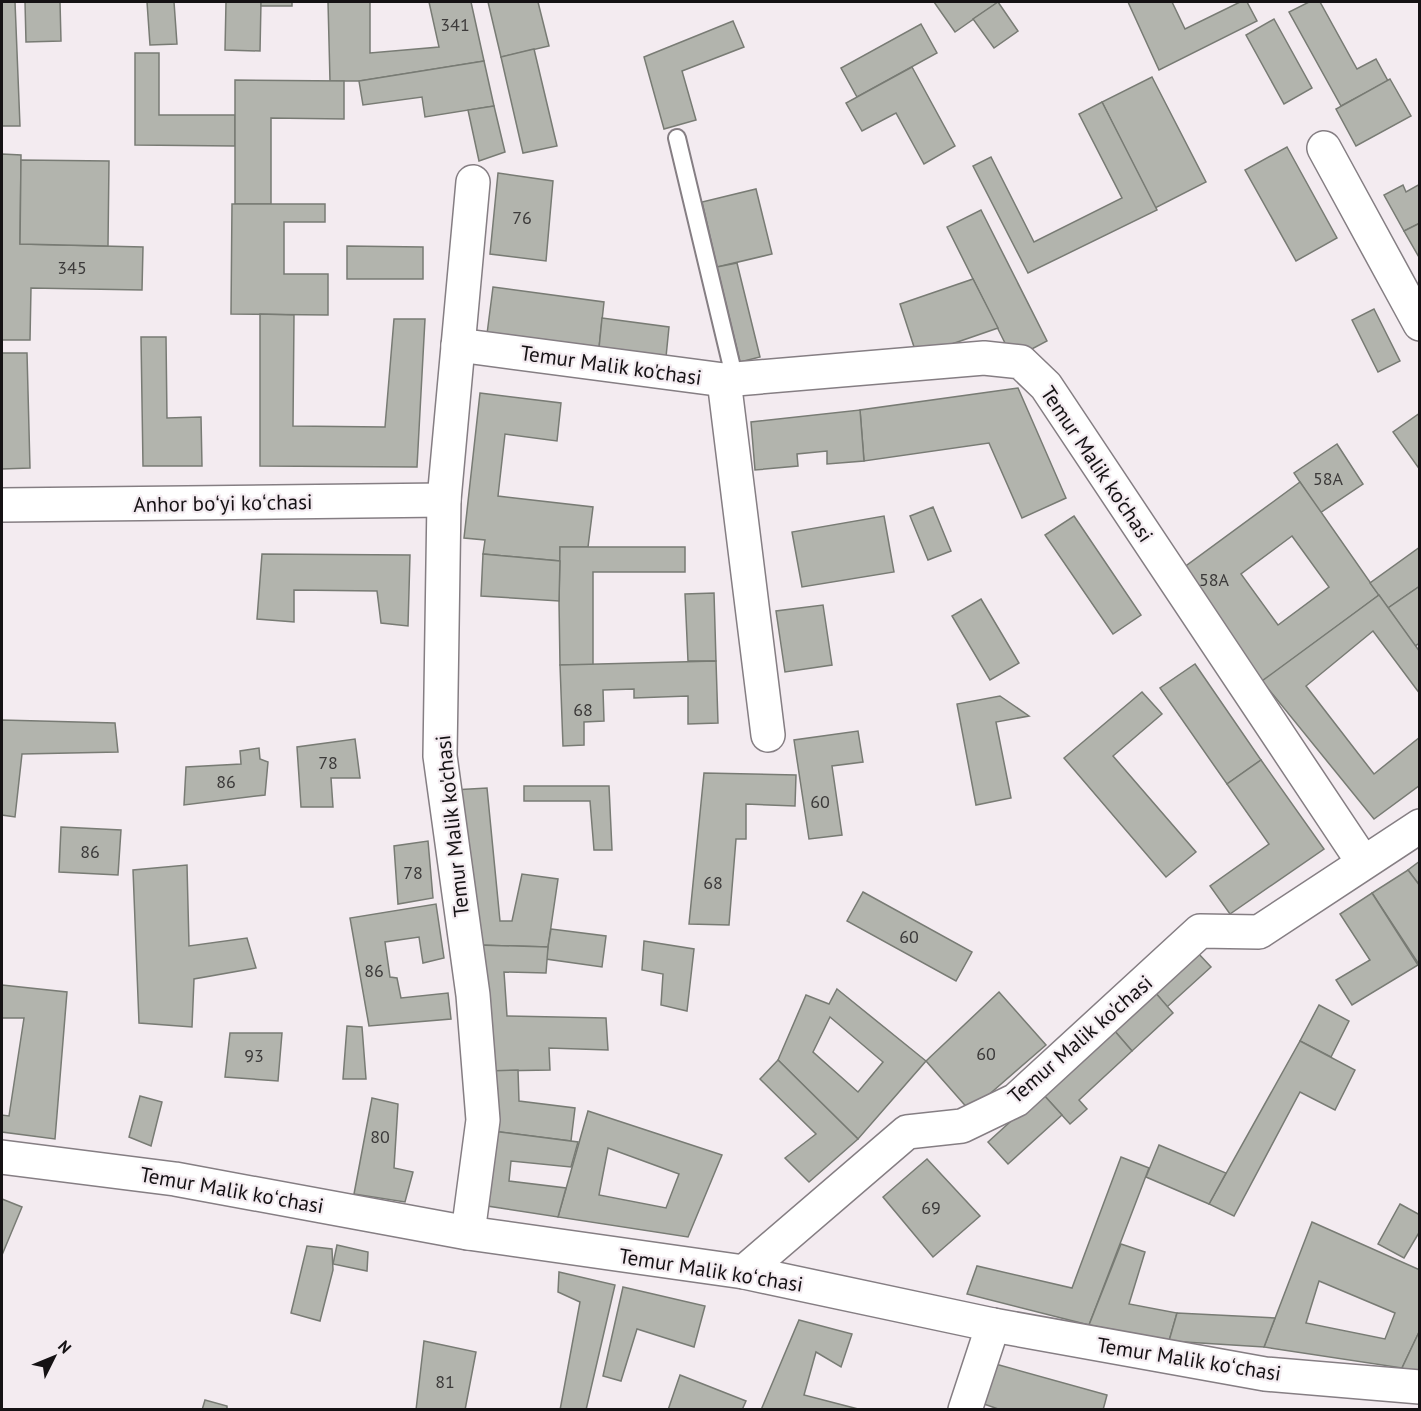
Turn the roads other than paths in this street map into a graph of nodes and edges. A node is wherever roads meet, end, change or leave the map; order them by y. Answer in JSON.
{"nodes":[{"id":1,"x":677,"y":138,"type":"dead end"},
{"id":2,"x":1324,"y":148,"type":"dead end"},
{"id":3,"x":473,"y":182,"type":"dead end"},
{"id":4,"x":1419,"y":324,"type":"edge"},
{"id":5,"x":458,"y":345,"type":"junction"},
{"id":6,"x":729,"y":380,"type":"junction"},
{"id":7,"x":444,"y":500,"type":"junction"},
{"id":8,"x":2,"y":505,"type":"edge"},
{"id":9,"x":768,"y":735,"type":"dead end"},
{"id":10,"x":1419,"y":826,"type":"edge"},
{"id":11,"x":1363,"y":862,"type":"junction"},
{"id":12,"x":2,"y":1157,"type":"edge"},
{"id":13,"x":468,"y":1233,"type":"junction"},
{"id":14,"x":744,"y":1272,"type":"junction"},
{"id":15,"x":993,"y":1325,"type":"junction"},
{"id":16,"x":1419,"y":1387,"type":"edge"},
{"id":17,"x":965,"y":1410,"type":"edge"}],
"edges":[{"from":1,"to":6,"type":"lane"},
{"from":2,"to":4,"type":"street"},
{"from":3,"to":5,"type":"street","name":"Temur Malik ko'chasi"},
{"from":5,"to":6,"type":"street","name":"Temur Malik ko'chasi"},
{"from":5,"to":7,"type":"street","name":"Temur Malik ko'chasi"},
{"from":6,"to":9,"type":"street"},
{"from":6,"to":11,"type":"street","name":"Temur Malik ko'chasi"},
{"from":7,"to":8,"type":"street","name":"Anhor boʻyi koʻchasi"},
{"from":7,"to":13,"type":"street","name":"Temur Malik ko'chasi"},
{"from":10,"to":11,"type":"street","name":"Temur Malik ko'chasi"},
{"from":11,"to":14,"type":"street","name":"Temur Malik ko'chasi"},
{"from":12,"to":13,"type":"street","name":"Temur Malik koʻchasi"},
{"from":13,"to":14,"type":"street","name":"Temur Malik koʻchasi"},
{"from":14,"to":15,"type":"street","name":"Temur Malik koʻchasi"},
{"from":15,"to":16,"type":"street","name":"Temur Malik koʻchasi"},
{"from":15,"to":17,"type":"street"}]}
